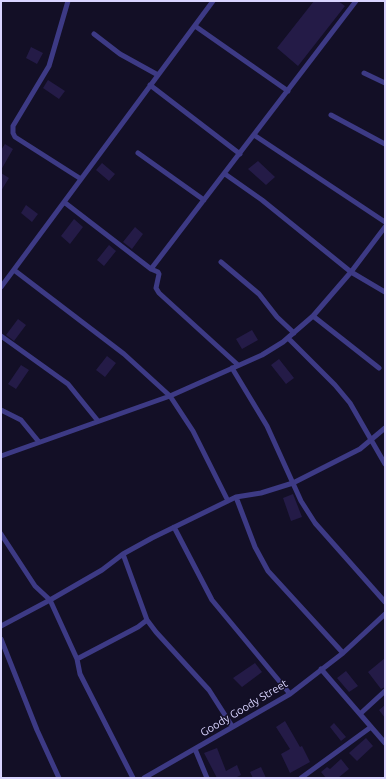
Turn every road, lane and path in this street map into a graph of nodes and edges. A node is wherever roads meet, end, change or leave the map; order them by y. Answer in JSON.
{"nodes":[{"id":1,"x":68,"y":1,"type":"edge"},
{"id":2,"x":214,"y":1,"type":"edge"},
{"id":3,"x":356,"y":1,"type":"edge"},
{"id":4,"x":195,"y":26,"type":"junction"},
{"id":5,"x":94,"y":34,"type":"dead end"},
{"id":6,"x":364,"y":73,"type":"dead end"},
{"id":7,"x":158,"y":74,"type":"junction"},
{"id":8,"x":385,"y":83,"type":"edge"},
{"id":9,"x":150,"y":85,"type":"junction"},
{"id":10,"x":288,"y":90,"type":"junction"},
{"id":11,"x":331,"y":115,"type":"dead end"},
{"id":12,"x":254,"y":135,"type":"junction"},
{"id":13,"x":385,"y":144,"type":"edge"},
{"id":14,"x":138,"y":153,"type":"dead end"},
{"id":15,"x":240,"y":154,"type":"junction"},
{"id":16,"x":225,"y":174,"type":"junction"},
{"id":17,"x":81,"y":179,"type":"junction"},
{"id":18,"x":204,"y":200,"type":"junction"},
{"id":19,"x":64,"y":202,"type":"junction"},
{"id":20,"x":385,"y":222,"type":"edge"},
{"id":21,"x":385,"y":227,"type":"edge"},
{"id":22,"x":221,"y":262,"type":"dead end"},
{"id":23,"x":151,"y":269,"type":"junction"},
{"id":24,"x":14,"y":270,"type":"junction"},
{"id":25,"x":352,"y":272,"type":"junction"},
{"id":26,"x":1,"y":287,"type":"edge"},
{"id":27,"x":385,"y":292,"type":"edge"},
{"id":28,"x":313,"y":316,"type":"junction"},
{"id":29,"x":294,"y":333,"type":"junction"},
{"id":30,"x":1,"y":336,"type":"edge"},
{"id":31,"x":288,"y":338,"type":"junction"},
{"id":32,"x":238,"y":365,"type":"junction"},
{"id":33,"x":232,"y":368,"type":"junction"},
{"id":34,"x":379,"y":368,"type":"dead end"},
{"id":35,"x":170,"y":396,"type":"junction"},
{"id":36,"x":1,"y":410,"type":"edge"},
{"id":37,"x":98,"y":421,"type":"junction"},
{"id":38,"x":385,"y":428,"type":"edge"},
{"id":39,"x":371,"y":439,"type":"junction"},
{"id":40,"x":39,"y":442,"type":"junction"},
{"id":41,"x":1,"y":456,"type":"edge"},
{"id":42,"x":385,"y":464,"type":"edge"},
{"id":43,"x":293,"y":483,"type":"junction"},
{"id":44,"x":236,"y":497,"type":"junction"},
{"id":45,"x":228,"y":501,"type":"junction"},
{"id":46,"x":174,"y":527,"type":"junction"},
{"id":47,"x":1,"y":534,"type":"edge"},
{"id":48,"x":123,"y":554,"type":"junction"},
{"id":49,"x":50,"y":600,"type":"junction"},
{"id":50,"x":385,"y":602,"type":"edge"},
{"id":51,"x":385,"y":614,"type":"edge"},
{"id":52,"x":147,"y":620,"type":"junction"},
{"id":53,"x":1,"y":626,"type":"edge"},
{"id":54,"x":1,"y":639,"type":"edge"},
{"id":55,"x":343,"y":653,"type":"junction"},
{"id":56,"x":77,"y":659,"type":"junction"},
{"id":57,"x":321,"y":668,"type":"junction"},
{"id":58,"x":385,"y":691,"type":"edge"},
{"id":59,"x":290,"y":694,"type":"junction"},
{"id":60,"x":360,"y":714,"type":"junction"},
{"id":61,"x":232,"y":726,"type":"junction"},
{"id":62,"x":371,"y":727,"type":"junction"},
{"id":63,"x":385,"y":743,"type":"edge"},
{"id":64,"x":195,"y":749,"type":"junction"},
{"id":65,"x":59,"y":778,"type":"edge"},
{"id":66,"x":133,"y":778,"type":"edge"},
{"id":67,"x":144,"y":778,"type":"edge"},
{"id":68,"x":207,"y":778,"type":"edge"},
{"id":69,"x":301,"y":778,"type":"edge"}],
"edges":[{"from":1,"to":17,"type":"street"},
{"from":2,"to":4,"type":"street"},
{"from":3,"to":10,"type":"street"},
{"from":4,"to":7,"type":"street"},
{"from":4,"to":10,"type":"street"},
{"from":5,"to":7,"type":"street"},
{"from":6,"to":8,"type":"street"},
{"from":7,"to":9,"type":"street"},
{"from":9,"to":15,"type":"street"},
{"from":9,"to":17,"type":"street"},
{"from":10,"to":12,"type":"street"},
{"from":11,"to":13,"type":"street"},
{"from":12,"to":15,"type":"street"},
{"from":12,"to":20,"type":"street"},
{"from":14,"to":18,"type":"street"},
{"from":15,"to":16,"type":"street"},
{"from":16,"to":18,"type":"street"},
{"from":16,"to":25,"type":"street"},
{"from":17,"to":19,"type":"street"},
{"from":18,"to":23,"type":"street"},
{"from":19,"to":23,"type":"street"},
{"from":19,"to":24,"type":"street"},
{"from":21,"to":25,"type":"street"},
{"from":22,"to":29,"type":"street"},
{"from":23,"to":32,"type":"street"},
{"from":24,"to":26,"type":"street"},
{"from":24,"to":35,"type":"street"},
{"from":25,"to":27,"type":"street"},
{"from":25,"to":28,"type":"street"},
{"from":28,"to":29,"type":"street"},
{"from":28,"to":34,"type":"street"},
{"from":29,"to":31,"type":"street"},
{"from":30,"to":37,"type":"street"},
{"from":31,"to":32,"type":"street"},
{"from":31,"to":39,"type":"street"},
{"from":32,"to":33,"type":"street"},
{"from":33,"to":35,"type":"street"},
{"from":33,"to":43,"type":"street"},
{"from":35,"to":37,"type":"street"},
{"from":35,"to":45,"type":"street"},
{"from":36,"to":40,"type":"street"},
{"from":37,"to":40,"type":"street"},
{"from":38,"to":39,"type":"street"},
{"from":39,"to":42,"type":"street"},
{"from":39,"to":43,"type":"street"},
{"from":40,"to":41,"type":"street"},
{"from":43,"to":44,"type":"street"},
{"from":43,"to":50,"type":"street"},
{"from":44,"to":45,"type":"street"},
{"from":44,"to":55,"type":"street"},
{"from":45,"to":46,"type":"street"},
{"from":46,"to":48,"type":"street"},
{"from":46,"to":59,"type":"street"},
{"from":47,"to":49,"type":"street"},
{"from":48,"to":49,"type":"street"},
{"from":48,"to":52,"type":"street"},
{"from":49,"to":53,"type":"street"},
{"from":49,"to":56,"type":"street"},
{"from":51,"to":55,"type":"street","name":"Goody Goody Street"},
{"from":52,"to":56,"type":"street"},
{"from":52,"to":61,"type":"street"},
{"from":54,"to":65,"type":"street"},
{"from":55,"to":57,"type":"street","name":"Goody Goody Street"},
{"from":56,"to":66,"type":"street"},
{"from":57,"to":59,"type":"street","name":"Goody Goody Street"},
{"from":57,"to":60,"type":"street"},
{"from":58,"to":60,"type":"street"},
{"from":59,"to":61,"type":"street","name":"Goody Goody Street"},
{"from":60,"to":62,"type":"street"},
{"from":61,"to":64,"type":"street","name":"Goody Goody Street"},
{"from":62,"to":63,"type":"street"},
{"from":62,"to":69,"type":"street"},
{"from":64,"to":67,"type":"street","name":"Goody Goody Street"},
{"from":64,"to":68,"type":"street"}]}
